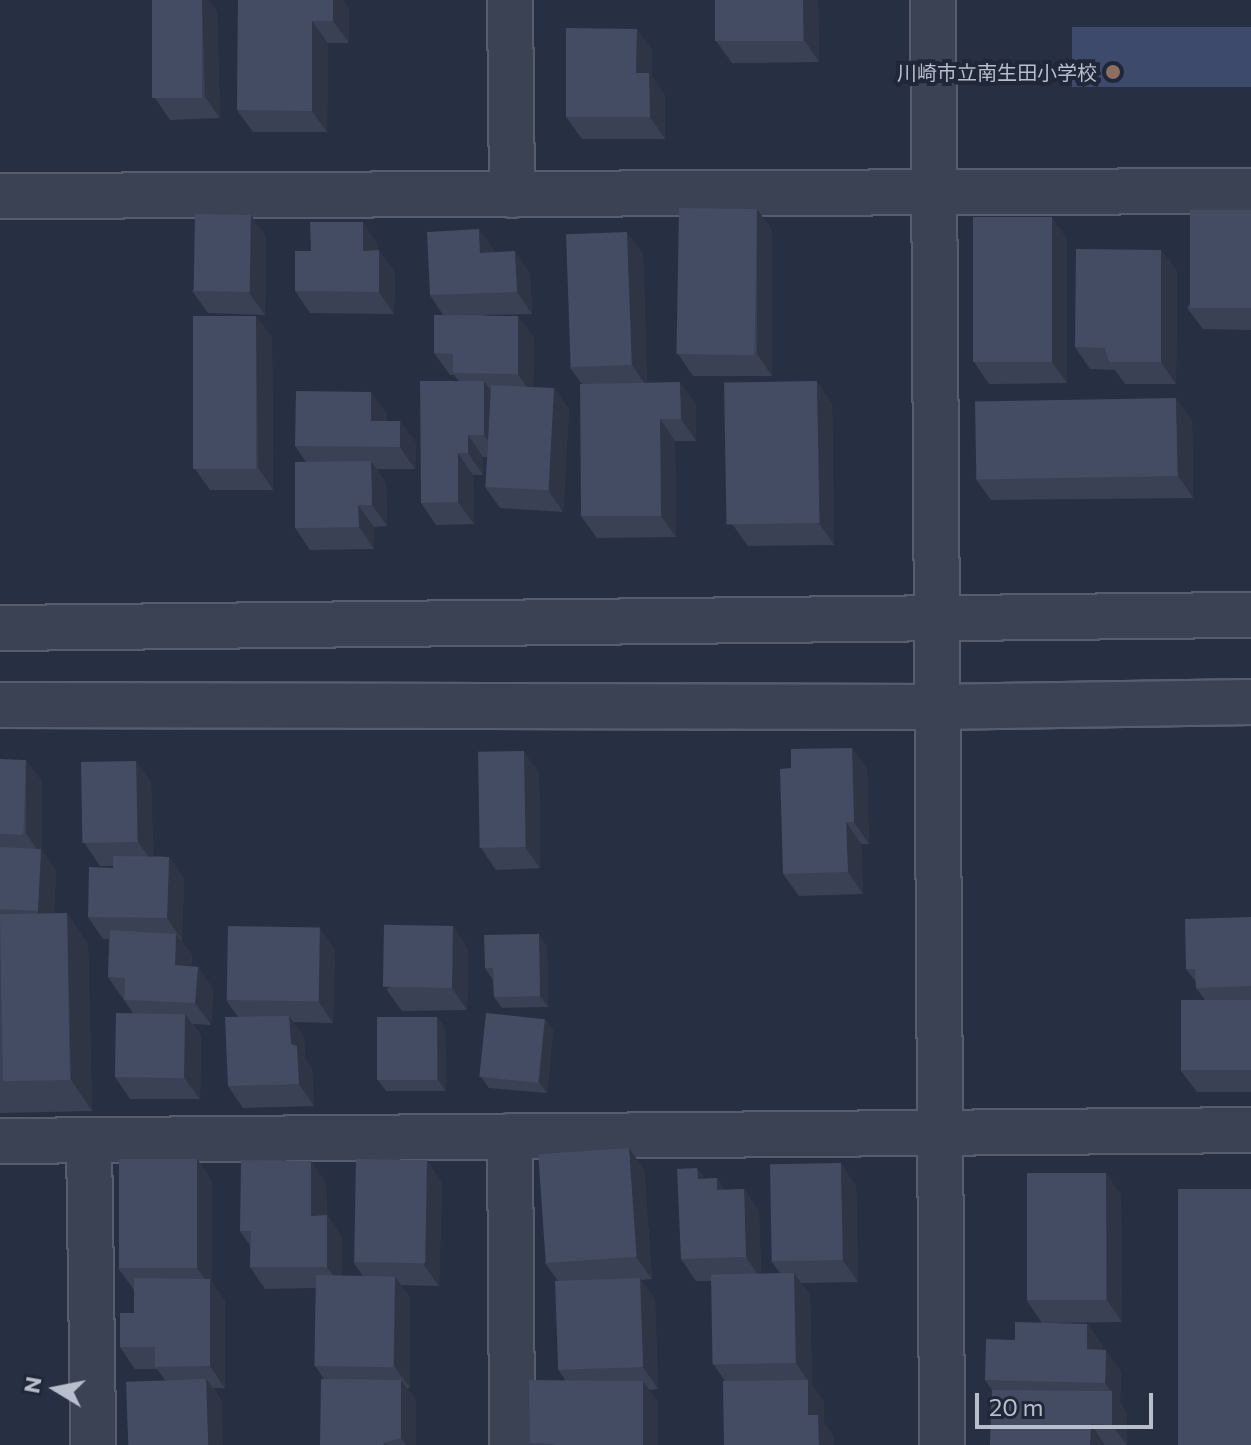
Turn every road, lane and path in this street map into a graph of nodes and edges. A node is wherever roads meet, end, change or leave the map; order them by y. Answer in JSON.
{"nodes":[{"id":1,"x":510,"y":0,"type":"edge"},
{"id":2,"x":933,"y":0,"type":"edge"},
{"id":3,"x":1251,"y":191,"type":"edge"},
{"id":4,"x":512,"y":195,"type":"junction"},
{"id":5,"x":936,"y":195,"type":"junction"},
{"id":6,"x":0,"y":196,"type":"edge"},
{"id":7,"x":1251,"y":615,"type":"edge"},
{"id":8,"x":938,"y":620,"type":"junction"},
{"id":9,"x":0,"y":628,"type":"edge"},
{"id":10,"x":1251,"y":702,"type":"edge"},
{"id":11,"x":0,"y":705,"type":"edge"},
{"id":12,"x":937,"y":707,"type":"junction"},
{"id":13,"x":1251,"y":1130,"type":"edge"},
{"id":14,"x":936,"y":1133,"type":"junction"},
{"id":15,"x":510,"y":1136,"type":"junction"},
{"id":16,"x":89,"y":1140,"type":"junction"},
{"id":17,"x":0,"y":1141,"type":"edge"},
{"id":18,"x":93,"y":1445,"type":"edge"},
{"id":19,"x":512,"y":1445,"type":"edge"},
{"id":20,"x":942,"y":1445,"type":"edge"}],
"edges":[{"from":1,"to":4,"type":"street"},
{"from":2,"to":5,"type":"street"},
{"from":3,"to":5,"type":"street"},
{"from":4,"to":5,"type":"street"},
{"from":4,"to":6,"type":"street"},
{"from":5,"to":8,"type":"street"},
{"from":7,"to":8,"type":"street"},
{"from":8,"to":9,"type":"street"},
{"from":8,"to":12,"type":"street"},
{"from":10,"to":12,"type":"street"},
{"from":11,"to":12,"type":"street"},
{"from":12,"to":14,"type":"street"},
{"from":13,"to":14,"type":"street"},
{"from":14,"to":15,"type":"street"},
{"from":14,"to":20,"type":"street"},
{"from":15,"to":16,"type":"street"},
{"from":15,"to":19,"type":"street"},
{"from":16,"to":17,"type":"street"},
{"from":16,"to":18,"type":"street"}]}
